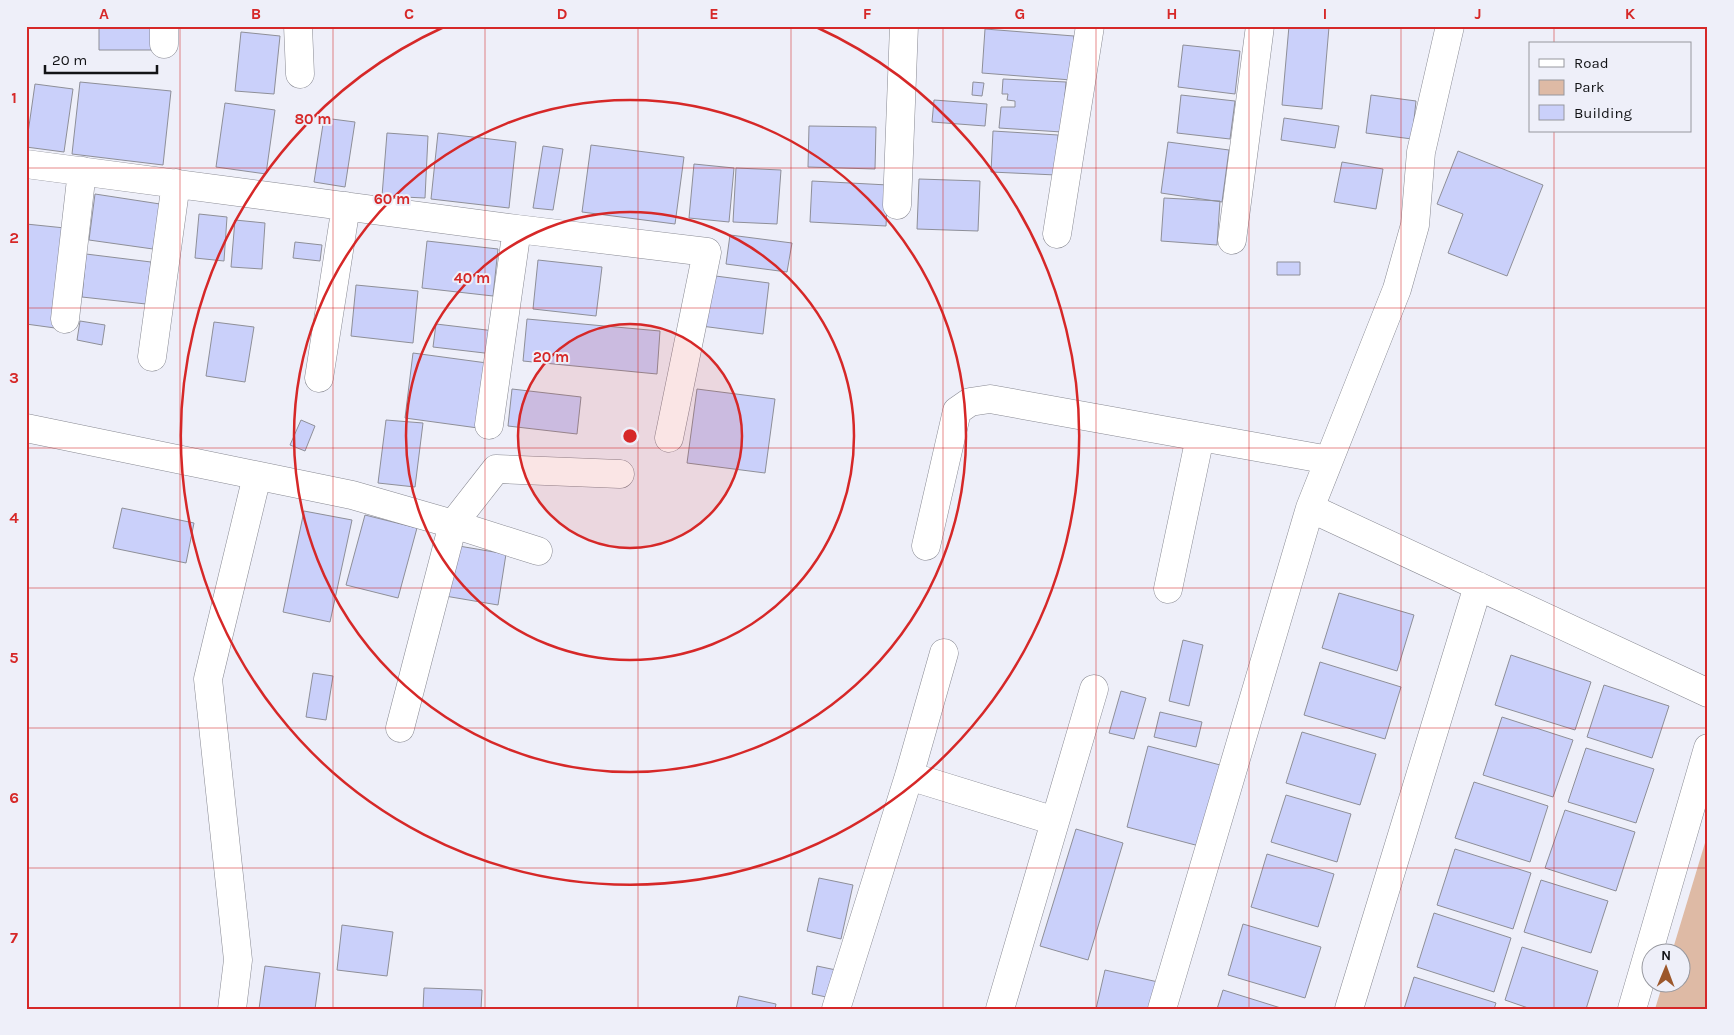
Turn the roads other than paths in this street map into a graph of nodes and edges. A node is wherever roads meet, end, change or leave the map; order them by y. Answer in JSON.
{"nodes":[{"id":1,"x":298,"y":26,"type":"edge"},
{"id":2,"x":904,"y":26,"type":"edge"},
{"id":3,"x":1090,"y":26,"type":"edge"},
{"id":4,"x":1260,"y":26,"type":"edge"},
{"id":5,"x":1450,"y":26,"type":"edge"},
{"id":6,"x":300,"y":74,"type":"dead end"},
{"id":7,"x":26,"y":164,"type":"edge"},
{"id":8,"x":82,"y":171,"type":"junction"},
{"id":9,"x":176,"y":183,"type":"junction"},
{"id":10,"x":897,"y":205,"type":"dead end"},
{"id":11,"x":346,"y":206,"type":"junction"},
{"id":12,"x":517,"y":229,"type":"junction"},
{"id":13,"x":1057,"y":234,"type":"dead end"},
{"id":14,"x":1232,"y":240,"type":"dead end"},
{"id":15,"x":65,"y":319,"type":"dead end"},
{"id":16,"x":152,"y":357,"type":"dead end"},
{"id":17,"x":319,"y":378,"type":"dead end"},
{"id":18,"x":489,"y":425,"type":"dead end"},
{"id":19,"x":26,"y":428,"type":"edge"},
{"id":20,"x":1200,"y":437,"type":"junction"},
{"id":21,"x":669,"y":438,"type":"dead end"},
{"id":22,"x":1329,"y":460,"type":"junction"},
{"id":23,"x":620,"y":474,"type":"dead end"},
{"id":24,"x":257,"y":476,"type":"junction"},
{"id":25,"x":1310,"y":508,"type":"junction"},
{"id":26,"x":453,"y":524,"type":"junction"},
{"id":27,"x":926,"y":546,"type":"dead end"},
{"id":28,"x":538,"y":551,"type":"dead end"},
{"id":29,"x":1478,"y":586,"type":"junction"},
{"id":30,"x":1168,"y":589,"type":"dead end"},
{"id":31,"x":944,"y":653,"type":"dead end"},
{"id":32,"x":1094,"y":689,"type":"dead end"},
{"id":33,"x":1708,"y":694,"type":"edge"},
{"id":34,"x":400,"y":728,"type":"dead end"},
{"id":35,"x":1708,"y":748,"type":"edge"},
{"id":36,"x":909,"y":776,"type":"junction"},
{"id":37,"x":1055,"y":821,"type":"junction"},
{"id":38,"x":232,"y":1009,"type":"edge"},
{"id":39,"x":836,"y":1009,"type":"edge"},
{"id":40,"x":1000,"y":1009,"type":"edge"},
{"id":41,"x":1162,"y":1009,"type":"edge"},
{"id":42,"x":1349,"y":1009,"type":"edge"},
{"id":43,"x":1632,"y":1009,"type":"edge"}],
"edges":[{"from":1,"to":6,"type":"street"},
{"from":2,"to":10,"type":"street"},
{"from":3,"to":13,"type":"street"},
{"from":4,"to":14,"type":"street"},
{"from":5,"to":22,"type":"street"},
{"from":7,"to":8,"type":"street"},
{"from":8,"to":9,"type":"street"},
{"from":8,"to":15,"type":"street"},
{"from":9,"to":11,"type":"street"},
{"from":9,"to":16,"type":"street"},
{"from":11,"to":12,"type":"street"},
{"from":11,"to":17,"type":"street"},
{"from":12,"to":18,"type":"street"},
{"from":12,"to":21,"type":"street"},
{"from":19,"to":24,"type":"street"},
{"from":20,"to":22,"type":"street"},
{"from":20,"to":27,"type":"street"},
{"from":20,"to":30,"type":"street"},
{"from":22,"to":25,"type":"street"},
{"from":23,"to":26,"type":"street"},
{"from":24,"to":26,"type":"street"},
{"from":24,"to":38,"type":"street"},
{"from":25,"to":29,"type":"street"},
{"from":25,"to":41,"type":"street"},
{"from":26,"to":28,"type":"street"},
{"from":26,"to":34,"type":"street"},
{"from":29,"to":33,"type":"street"},
{"from":29,"to":42,"type":"street"},
{"from":31,"to":36,"type":"street"},
{"from":32,"to":37,"type":"street"},
{"from":35,"to":43,"type":"street"},
{"from":36,"to":37,"type":"street"},
{"from":36,"to":39,"type":"street"},
{"from":37,"to":40,"type":"street"}]}
